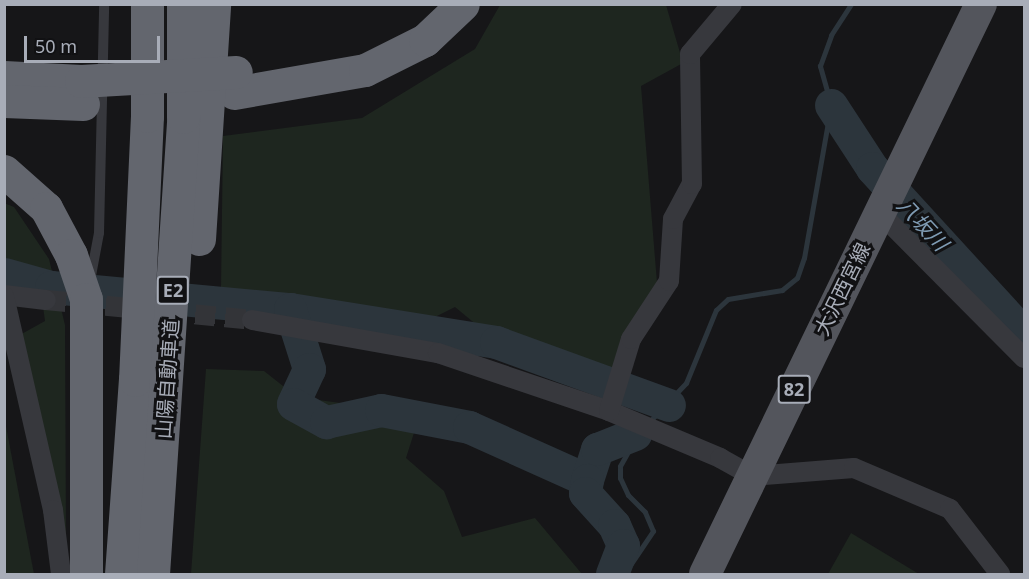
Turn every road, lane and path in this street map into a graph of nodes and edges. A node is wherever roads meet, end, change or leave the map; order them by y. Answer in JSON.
{"nodes":[{"id":1,"x":104,"y":4,"type":"edge"},
{"id":2,"x":147,"y":4,"type":"edge"},
{"id":3,"x":183,"y":4,"type":"edge"},
{"id":4,"x":214,"y":4,"type":"edge"},
{"id":5,"x":435,"y":4,"type":"edge"},
{"id":6,"x":463,"y":4,"type":"edge"},
{"id":7,"x":732,"y":4,"type":"edge"},
{"id":8,"x":981,"y":4,"type":"edge"},
{"id":9,"x":4,"y":77,"type":"edge"},
{"id":10,"x":235,"y":82,"type":"junction"},
{"id":11,"x":82,"y":92,"type":"junction"},
{"id":12,"x":4,"y":101,"type":"edge"},
{"id":13,"x":4,"y":171,"type":"edge"},
{"id":14,"x":881,"y":208,"type":"junction"},
{"id":15,"x":4,"y":295,"type":"edge"},
{"id":16,"x":86,"y":298,"type":"junction"},
{"id":17,"x":46,"y":300,"type":"tunnel mouth"},
{"id":18,"x":252,"y":320,"type":"tunnel mouth"},
{"id":19,"x":1024,"y":358,"type":"edge"},
{"id":20,"x":618,"y":415,"type":"junction"},
{"id":21,"x":753,"y":476,"type":"junction"},
{"id":22,"x":154,"y":566,"type":"edge"},
{"id":23,"x":61,"y":574,"type":"edge"},
{"id":24,"x":86,"y":574,"type":"edge"},
{"id":25,"x":121,"y":574,"type":"edge"},
{"id":26,"x":705,"y":574,"type":"edge"},
{"id":27,"x":1000,"y":574,"type":"edge"}],
"edges":[{"from":1,"to":16,"type":"lane"},
{"from":2,"to":25,"type":"highway","name":"山陽自動車道","number":"E2"},
{"from":3,"to":22,"type":"highway","name":"山陽自動車道","number":"E2"},
{"from":4,"to":22,"type":"highway"},
{"from":5,"to":10,"type":"highway"},
{"from":6,"to":10,"type":"highway"},
{"from":7,"to":20,"type":"street"},
{"from":8,"to":14,"type":"main road","name":"大沢西宮線","number":"82"},
{"from":9,"to":11,"type":"highway"},
{"from":10,"to":11,"type":"highway","bridge":true},
{"from":11,"to":12,"type":"highway"},
{"from":13,"to":16,"type":"highway"},
{"from":14,"to":19,"type":"street"},
{"from":14,"to":21,"type":"main road","name":"大沢西宮線","number":"82"},
{"from":15,"to":17,"type":"street"},
{"from":15,"to":23,"type":"street"},
{"from":16,"to":24,"type":"highway"},
{"from":18,"to":20,"type":"street"},
{"from":20,"to":21,"type":"street"},
{"from":21,"to":26,"type":"main road","name":"大沢西宮線","number":"82"},
{"from":21,"to":27,"type":"street"}]}
